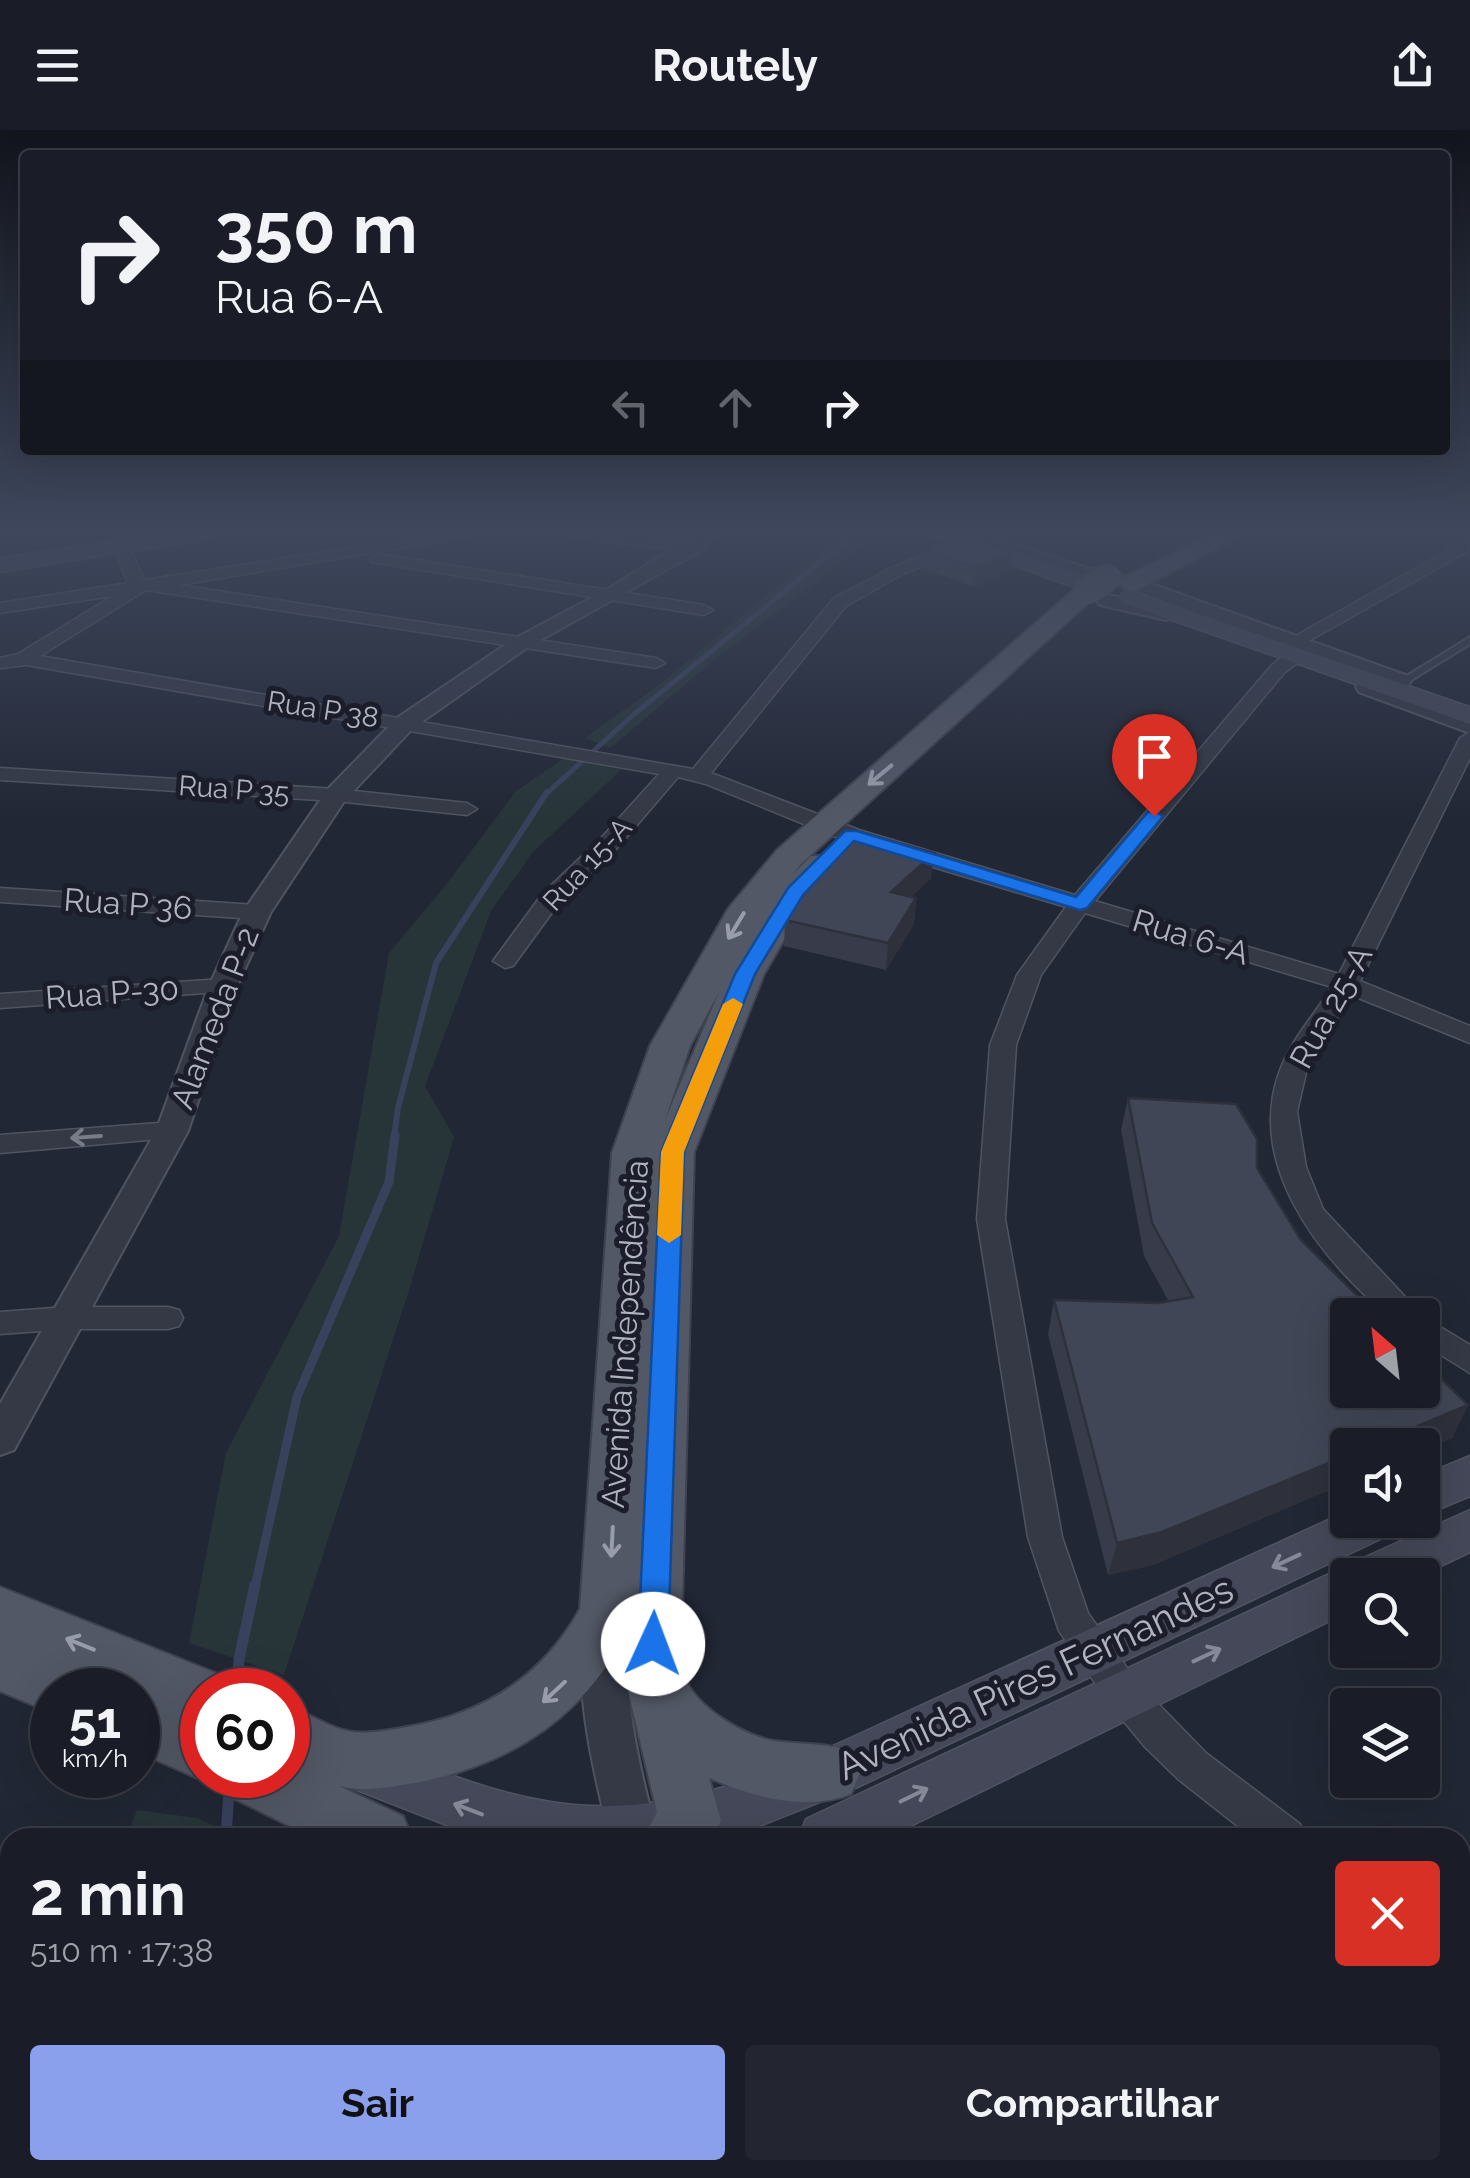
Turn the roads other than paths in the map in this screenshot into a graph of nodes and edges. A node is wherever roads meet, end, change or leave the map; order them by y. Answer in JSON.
{"nodes":[{"id":1,"x":74,"y":629,"type":"edge"},
{"id":2,"x":420,"y":629,"type":"edge"},
{"id":3,"x":549,"y":629,"type":"edge"},
{"id":4,"x":818,"y":629,"type":"edge"},
{"id":5,"x":1062,"y":629,"type":"edge"},
{"id":6,"x":1218,"y":629,"type":"edge"},
{"id":7,"x":1225,"y":629,"type":"edge"},
{"id":8,"x":1237,"y":629,"type":"edge"},
{"id":9,"x":1328,"y":629,"type":"edge"},
{"id":10,"x":1470,"y":640,"type":"edge"},
{"id":11,"x":521,"y":644,"type":"junction"},
{"id":12,"x":1291,"y":651,"type":"junction"},
{"id":13,"x":23,"y":660,"type":"junction"},
{"id":14,"x":0,"y":663,"type":"edge"},
{"id":15,"x":656,"y":664,"type":"dead end"},
{"id":16,"x":0,"y":675,"type":"edge"},
{"id":17,"x":1402,"y":682,"type":"junction"},
{"id":18,"x":1470,"y":707,"type":"edge"},
{"id":19,"x":1470,"y":716,"type":"edge"},
{"id":20,"x":405,"y":723,"type":"junction"},
{"id":21,"x":1470,"y":726,"type":"edge"},
{"id":22,"x":1470,"y":738,"type":"edge"},
{"id":23,"x":622,"y":761,"type":"joint"},
{"id":24,"x":673,"y":770,"type":"junction"},
{"id":25,"x":0,"y":774,"type":"edge"},
{"id":26,"x":698,"y":776,"type":"junction"},
{"id":27,"x":336,"y":795,"type":"junction"},
{"id":28,"x":467,"y":809,"type":"dead end"},
{"id":29,"x":836,"y":830,"type":"junction"},
{"id":30,"x":0,"y":896,"type":"edge"},
{"id":31,"x":1080,"y":904,"type":"junction"},
{"id":32,"x":256,"y":912,"type":"junction"},
{"id":33,"x":505,"y":961,"type":"dead end"},
{"id":34,"x":1346,"y":984,"type":"junction"},
{"id":35,"x":223,"y":986,"type":"junction"},
{"id":36,"x":0,"y":1001,"type":"edge"},
{"id":37,"x":1470,"y":1035,"type":"edge"},
{"id":38,"x":172,"y":1131,"type":"junction"},
{"id":39,"x":0,"y":1144,"type":"edge"},
{"id":40,"x":653,"y":1152,"type":"junction"},
{"id":41,"x":1387,"y":1298,"type":"edge"},
{"id":42,"x":67,"y":1318,"type":"junction"},
{"id":43,"x":168,"y":1318,"type":"dead end"},
{"id":44,"x":0,"y":1323,"type":"edge"},
{"id":45,"x":1440,"y":1340,"type":"edge"},
{"id":46,"x":1470,"y":1361,"type":"edge"},
{"id":47,"x":0,"y":1439,"type":"edge"},
{"id":48,"x":1470,"y":1475,"type":"edge"},
{"id":49,"x":1440,"y":1489,"type":"edge"},
{"id":50,"x":1470,"y":1530,"type":"edge"},
{"id":51,"x":1336,"y":1538,"type":"edge"},
{"id":52,"x":1412,"y":1558,"type":"edge"},
{"id":53,"x":1330,"y":1597,"type":"edge"},
{"id":54,"x":0,"y":1612,"type":"edge"},
{"id":55,"x":608,"y":1612,"type":"junction"},
{"id":56,"x":1093,"y":1652,"type":"junction"},
{"id":57,"x":0,"y":1664,"type":"edge"},
{"id":58,"x":30,"y":1677,"type":"edge"},
{"id":59,"x":656,"y":1686,"type":"junction"},
{"id":60,"x":1124,"y":1694,"type":"junction"},
{"id":61,"x":180,"y":1726,"type":"edge"},
{"id":62,"x":830,"y":1773,"type":"junction"},
{"id":63,"x":318,"y":1788,"type":"edge"},
{"id":64,"x":544,"y":1828,"type":"edge"},
{"id":65,"x":662,"y":1828,"type":"edge"},
{"id":66,"x":665,"y":1828,"type":"edge"},
{"id":67,"x":679,"y":1828,"type":"edge"},
{"id":68,"x":847,"y":1828,"type":"edge"},
{"id":69,"x":1273,"y":1828,"type":"edge"}],
"edges":[{"from":1,"to":13,"type":"street"},
{"from":2,"to":11,"type":"street"},
{"from":3,"to":11,"type":"street","name":"Alameda P-2"},
{"from":4,"to":26,"type":"street"},
{"from":5,"to":29,"type":"main road","name":"Avenida Independência"},
{"from":6,"to":12,"type":"street"},
{"from":7,"to":19,"type":"main road"},
{"from":8,"to":12,"type":"street"},
{"from":9,"to":12,"type":"street"},
{"from":10,"to":17,"type":"lane"},
{"from":11,"to":15,"type":"street"},
{"from":11,"to":20,"type":"street","name":"Alameda P-2"},
{"from":12,"to":17,"type":"street"},
{"from":12,"to":21,"type":"street"},
{"from":12,"to":31,"type":"street"},
{"from":13,"to":14,"type":"street"},
{"from":13,"to":16,"type":"street"},
{"from":13,"to":20,"type":"street","name":"Rua P 38"},
{"from":17,"to":18,"type":"street"},
{"from":20,"to":23,"type":"street","name":"Rua P 38"},
{"from":20,"to":27,"type":"street","name":"Alameda P-2"},
{"from":22,"to":34,"type":"street","name":"Rua 25-A"},
{"from":23,"to":24,"type":"street","name":"Rua 6-A"},
{"from":24,"to":26,"type":"street","name":"Rua 6-A"},
{"from":24,"to":33,"type":"street","name":"Rua 15-A"},
{"from":25,"to":27,"type":"street","name":"Rua P 35"},
{"from":26,"to":29,"type":"street","name":"Rua 6-A"},
{"from":27,"to":28,"type":"street","name":"Rua P 35"},
{"from":27,"to":32,"type":"street","name":"Alameda P-2"},
{"from":29,"to":31,"type":"street","name":"Rua 6-A"},
{"from":29,"to":40,"type":"main road","name":"Avenida Independência"},
{"from":30,"to":32,"type":"street","name":"Rua P 36"},
{"from":31,"to":34,"type":"street","name":"Rua 6-A"},
{"from":31,"to":56,"type":"street"},
{"from":32,"to":35,"type":"street","name":"Alameda P-2"},
{"from":34,"to":37,"type":"street","name":"Rua 6-A"},
{"from":34,"to":41,"type":"street","name":"Rua 25-A"},
{"from":35,"to":36,"type":"street","name":"Rua P-30"},
{"from":35,"to":38,"type":"street","name":"Alameda P-2"},
{"from":38,"to":39,"type":"street","one_way":true},
{"from":38,"to":42,"type":"street","name":"Alameda P-2"},
{"from":40,"to":55,"type":"main road","name":"Avenida Independência","one_way":true},
{"from":40,"to":59,"type":"main road","name":"Avenida Independência"},
{"from":42,"to":43,"type":"street"},
{"from":42,"to":44,"type":"street"},
{"from":42,"to":47,"type":"street","name":"Alameda P-2"},
{"from":45,"to":46,"type":"street"},
{"from":48,"to":49,"type":"main road"},
{"from":50,"to":52,"type":"main road"},
{"from":51,"to":56,"type":"main road","name":"Avenida Pires Fernandes","one_way":true},
{"from":60,"to":53,"type":"main road","name":"Avenida Pires Fernandes","one_way":true},
{"from":61,"to":54,"type":"main road","one_way":true},
{"from":55,"to":63,"type":"main road","one_way":true},
{"from":55,"to":65,"type":"street","name":"Avenida Independência"},
{"from":56,"to":60,"type":"street"},
{"from":56,"to":62,"type":"main road","name":"Avenida Pires Fernandes"},
{"from":57,"to":58,"type":"main road"},
{"from":59,"to":62,"type":"main road"},
{"from":59,"to":66,"type":"main road","name":"Avenida Independência"},
{"from":68,"to":60,"type":"main road","name":"Avenida Pires Fernandes","one_way":true},
{"from":60,"to":69,"type":"street"},
{"from":62,"to":67,"type":"main road","name":"Avenida Pires Fernandes"},
{"from":64,"to":63,"type":"main road","one_way":true}]}
